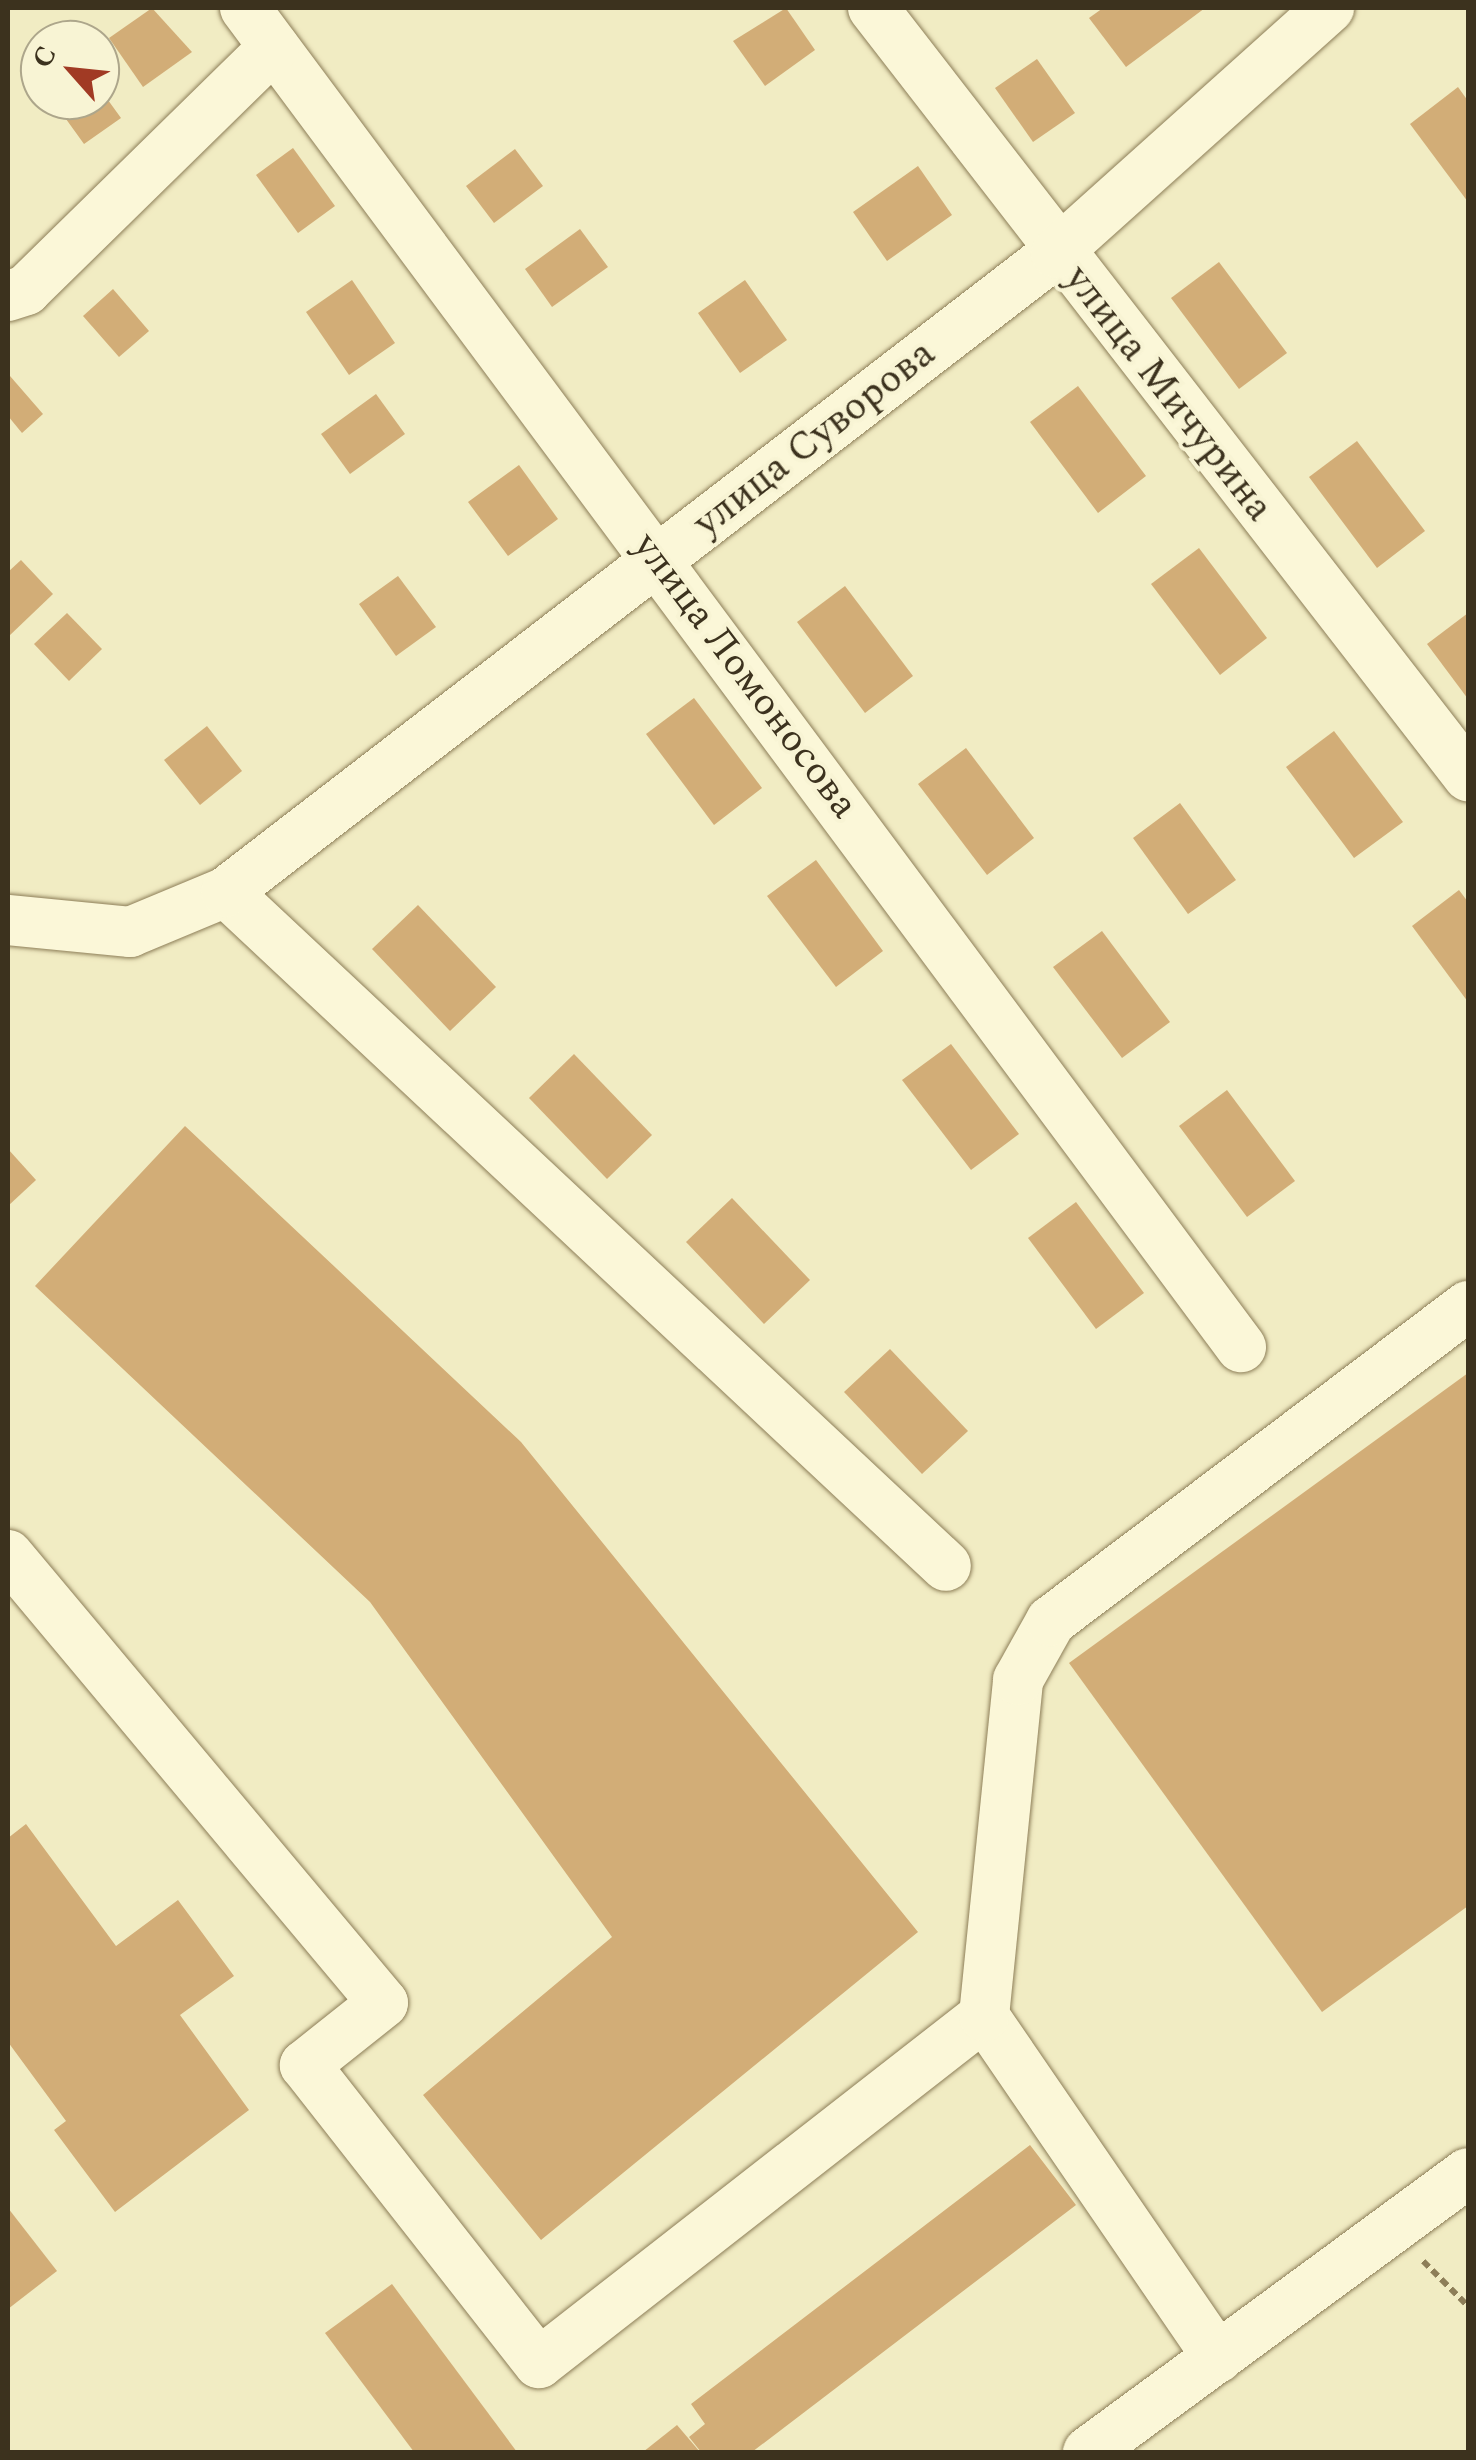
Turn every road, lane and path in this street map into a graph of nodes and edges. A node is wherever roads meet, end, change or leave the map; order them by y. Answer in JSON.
{"nodes":[{"id":1,"x":244,"y":8,"type":"edge"},
{"id":2,"x":873,"y":8,"type":"edge"},
{"id":3,"x":1329,"y":8,"type":"edge"},
{"id":4,"x":274,"y":47,"type":"junction"},
{"id":5,"x":1056,"y":252,"type":"junction"},
{"id":6,"x":8,"y":296,"type":"edge"},
{"id":7,"x":659,"y":560,"type":"junction"},
{"id":8,"x":1468,"y":776,"type":"edge"},
{"id":9,"x":226,"y":892,"type":"junction"},
{"id":10,"x":8,"y":920,"type":"edge"},
{"id":11,"x":1468,"y":1306,"type":"edge"},
{"id":12,"x":1242,"y":1347,"type":"dead end"},
{"id":13,"x":8,"y":1555,"type":"edge"},
{"id":14,"x":946,"y":1566,"type":"dead end"},
{"id":15,"x":984,"y":2016,"type":"junction"},
{"id":16,"x":1468,"y":2173,"type":"edge"},
{"id":17,"x":1390,"y":2231,"type":"junction"},
{"id":18,"x":1468,"y":2306,"type":"edge"},
{"id":19,"x":1218,"y":2358,"type":"junction"},
{"id":20,"x":1088,"y":2452,"type":"edge"}],
"edges":[{"from":1,"to":4,"type":"street","name":"улица Ломоносова"},
{"from":2,"to":5,"type":"street","name":"улица Мичурина"},
{"from":3,"to":5,"type":"street","name":"улица Суворова"},
{"from":4,"to":6,"type":"street"},
{"from":4,"to":7,"type":"street","name":"улица Ломоносова"},
{"from":5,"to":7,"type":"street","name":"улица Суворова"},
{"from":5,"to":8,"type":"street","name":"улица Мичурина"},
{"from":7,"to":9,"type":"street","name":"улица Суворова"},
{"from":7,"to":12,"type":"street","name":"улица Ломоносова"},
{"from":9,"to":10,"type":"street","name":"улица Суворова"},
{"from":9,"to":14,"type":"street"},
{"from":11,"to":15,"type":"street"},
{"from":13,"to":15,"type":"street"},
{"from":15,"to":19,"type":"street"},
{"from":16,"to":17,"type":"street"},
{"from":17,"to":18,"type":"path"},
{"from":17,"to":19,"type":"street"},
{"from":19,"to":20,"type":"street"}]}
